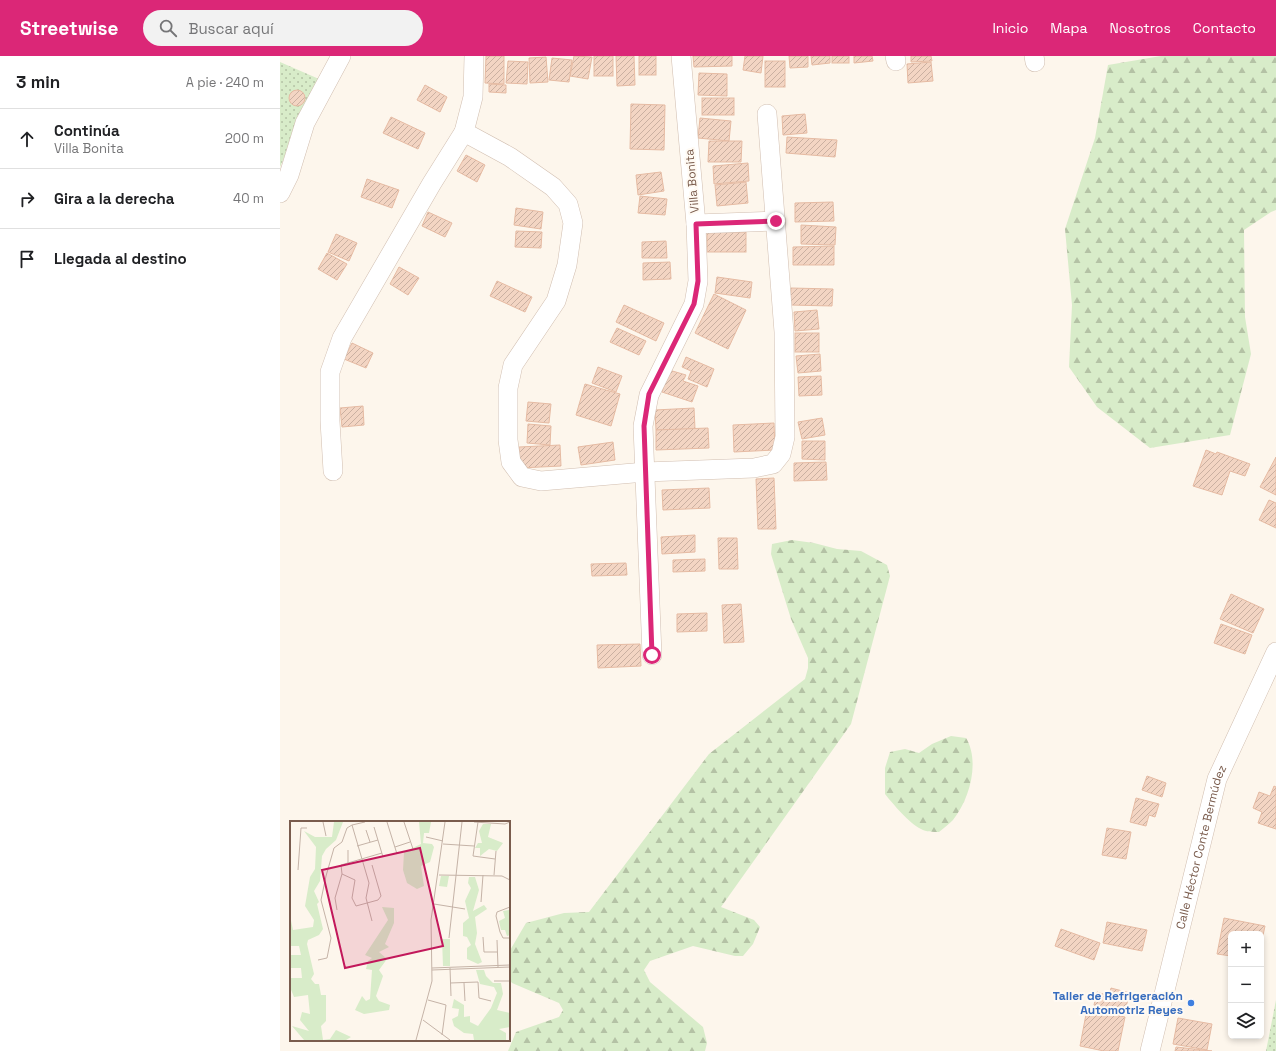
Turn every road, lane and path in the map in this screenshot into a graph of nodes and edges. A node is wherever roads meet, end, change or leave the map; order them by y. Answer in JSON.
{"nodes":[{"id":1,"x":341,"y":56,"type":"edge"},
{"id":2,"x":474,"y":56,"type":"edge"},
{"id":3,"x":681,"y":56,"type":"edge"},
{"id":4,"x":767,"y":114,"type":"dead end"},
{"id":5,"x":464,"y":132,"type":"junction"},
{"id":6,"x":280,"y":193,"type":"edge"},
{"id":7,"x":776,"y":221,"type":"junction"},
{"id":8,"x":696,"y":224,"type":"junction"},
{"id":9,"x":333,"y":471,"type":"dead end"},
{"id":10,"x":645,"y":472,"type":"junction"},
{"id":11,"x":1276,"y":652,"type":"edge"},
{"id":12,"x":652,"y":655,"type":"dead end"},
{"id":13,"x":1150,"y":1051,"type":"edge"}],
"edges":[{"from":1,"to":6,"type":"street"},
{"from":2,"to":5,"type":"street"},
{"from":3,"to":8,"type":"street","name":"Villa Bonita"},
{"from":4,"to":7,"type":"street"},
{"from":5,"to":9,"type":"street"},
{"from":5,"to":10,"type":"street"},
{"from":7,"to":8,"type":"street"},
{"from":7,"to":10,"type":"street"},
{"from":8,"to":10,"type":"street","name":"Villa Bonita"},
{"from":10,"to":12,"type":"street","name":"Villa Bonita"},
{"from":11,"to":13,"type":"street","name":"Calle Héctor Conte Bermúdez"}]}
